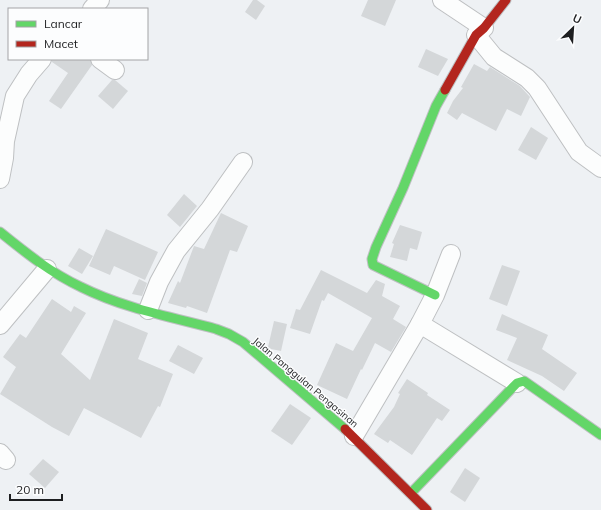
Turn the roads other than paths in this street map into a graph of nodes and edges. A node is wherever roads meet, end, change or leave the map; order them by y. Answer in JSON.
{"nodes":[{"id":1,"x":100,"y":0,"type":"edge"},
{"id":2,"x":442,"y":0,"type":"edge"},
{"id":3,"x":506,"y":0,"type":"edge"},
{"id":4,"x":93,"y":8,"type":"edge"},
{"id":5,"x":480,"y":32,"type":"junction"},
{"id":6,"x":41,"y":60,"type":"edge"},
{"id":7,"x":101,"y":60,"type":"edge"},
{"id":8,"x":115,"y":70,"type":"dead end"},
{"id":9,"x":243,"y":162,"type":"dead end"},
{"id":10,"x":601,"y":168,"type":"edge"},
{"id":11,"x":0,"y":179,"type":"edge"},
{"id":12,"x":0,"y":232,"type":"edge"},
{"id":13,"x":451,"y":254,"type":"dead end"},
{"id":14,"x":47,"y":269,"type":"junction"},
{"id":15,"x":435,"y":295,"type":"junction"},
{"id":16,"x":148,"y":310,"type":"junction"},
{"id":17,"x":420,"y":324,"type":"junction"},
{"id":18,"x":0,"y":325,"type":"edge"},
{"id":19,"x":517,"y":383,"type":"junction"},
{"id":20,"x":601,"y":435,"type":"edge"},
{"id":21,"x":354,"y":436,"type":"junction"},
{"id":22,"x":410,"y":493,"type":"junction"},
{"id":23,"x":427,"y":510,"type":"edge"}],
"edges":[{"from":1,"to":4,"type":"street"},
{"from":2,"to":5,"type":"street"},
{"from":3,"to":5,"type":"street"},
{"from":5,"to":10,"type":"street"},
{"from":5,"to":15,"type":"street"},
{"from":6,"to":11,"type":"street"},
{"from":7,"to":8,"type":"street"},
{"from":9,"to":16,"type":"street"},
{"from":12,"to":14,"type":"street","name":"Jalan Panggulan Pengasinan"},
{"from":13,"to":15,"type":"street"},
{"from":14,"to":16,"type":"street","name":"Jalan Panggulan Pengasinan"},
{"from":14,"to":18,"type":"street"},
{"from":15,"to":17,"type":"street"},
{"from":16,"to":21,"type":"street","name":"Jalan Panggulan Pengasinan"},
{"from":17,"to":19,"type":"street"},
{"from":17,"to":21,"type":"street"},
{"from":19,"to":20,"type":"street"},
{"from":19,"to":22,"type":"street"},
{"from":21,"to":22,"type":"street","name":"Jalan Panggulan Pengasinan"},
{"from":22,"to":23,"type":"street","name":"Jalan Panggulan Pengasinan"}]}
